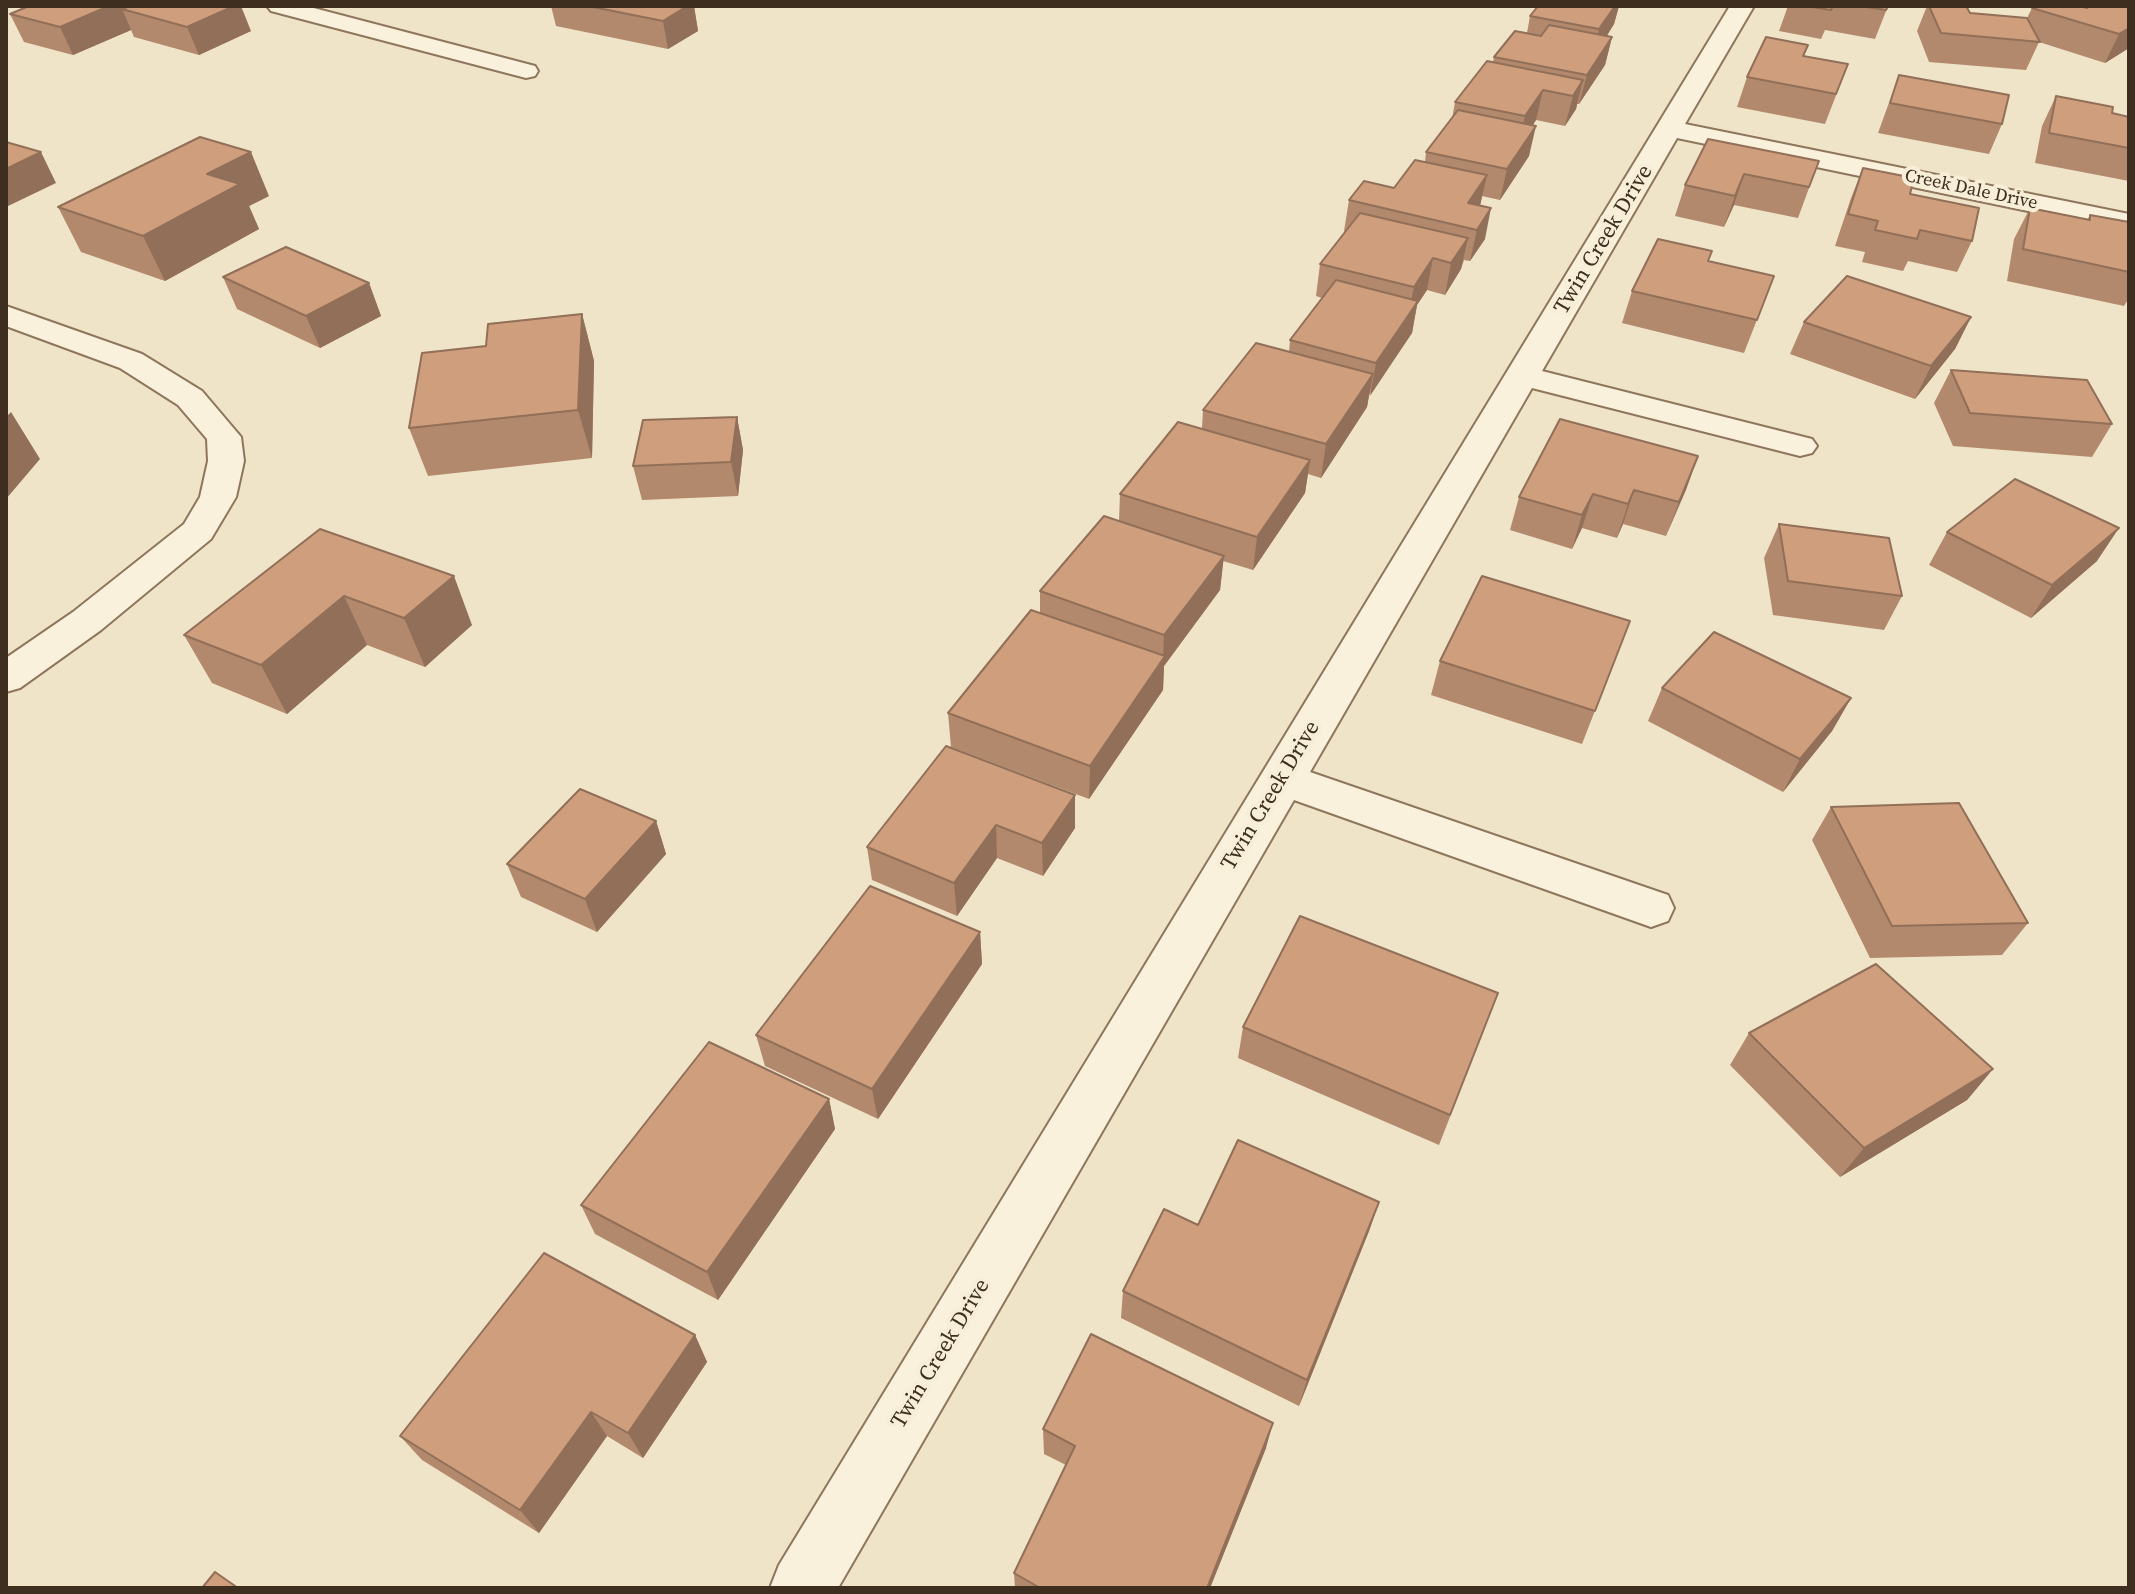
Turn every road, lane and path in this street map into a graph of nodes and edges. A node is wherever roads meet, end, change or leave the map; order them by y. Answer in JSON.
{"nodes":[{"id":1,"x":279,"y":6,"type":"edge"},
{"id":2,"x":1742,"y":6,"type":"edge"},
{"id":3,"x":526,"y":71,"type":"dead end"},
{"id":4,"x":1671,"y":129,"type":"junction"},
{"id":5,"x":2129,"y":223,"type":"edge"},
{"id":6,"x":6,"y":315,"type":"edge"},
{"id":7,"x":1523,"y":376,"type":"junction"},
{"id":8,"x":1800,"y":446,"type":"dead end"},
{"id":9,"x":6,"y":678,"type":"edge"},
{"id":10,"x":1281,"y":779,"type":"junction"},
{"id":11,"x":1651,"y":908,"type":"dead end"},
{"id":12,"x":802,"y":1588,"type":"edge"}],
"edges":[{"from":1,"to":3,"type":"street"},
{"from":2,"to":4,"type":"street","name":"Twin Creek Drive"},
{"from":4,"to":5,"type":"street","name":"Creek Dale Drive"},
{"from":4,"to":7,"type":"street","name":"Twin Creek Drive"},
{"from":6,"to":9,"type":"street"},
{"from":7,"to":8,"type":"street"},
{"from":7,"to":10,"type":"street","name":"Twin Creek Drive"},
{"from":10,"to":11,"type":"street"},
{"from":10,"to":12,"type":"street","name":"Twin Creek Drive"}]}
